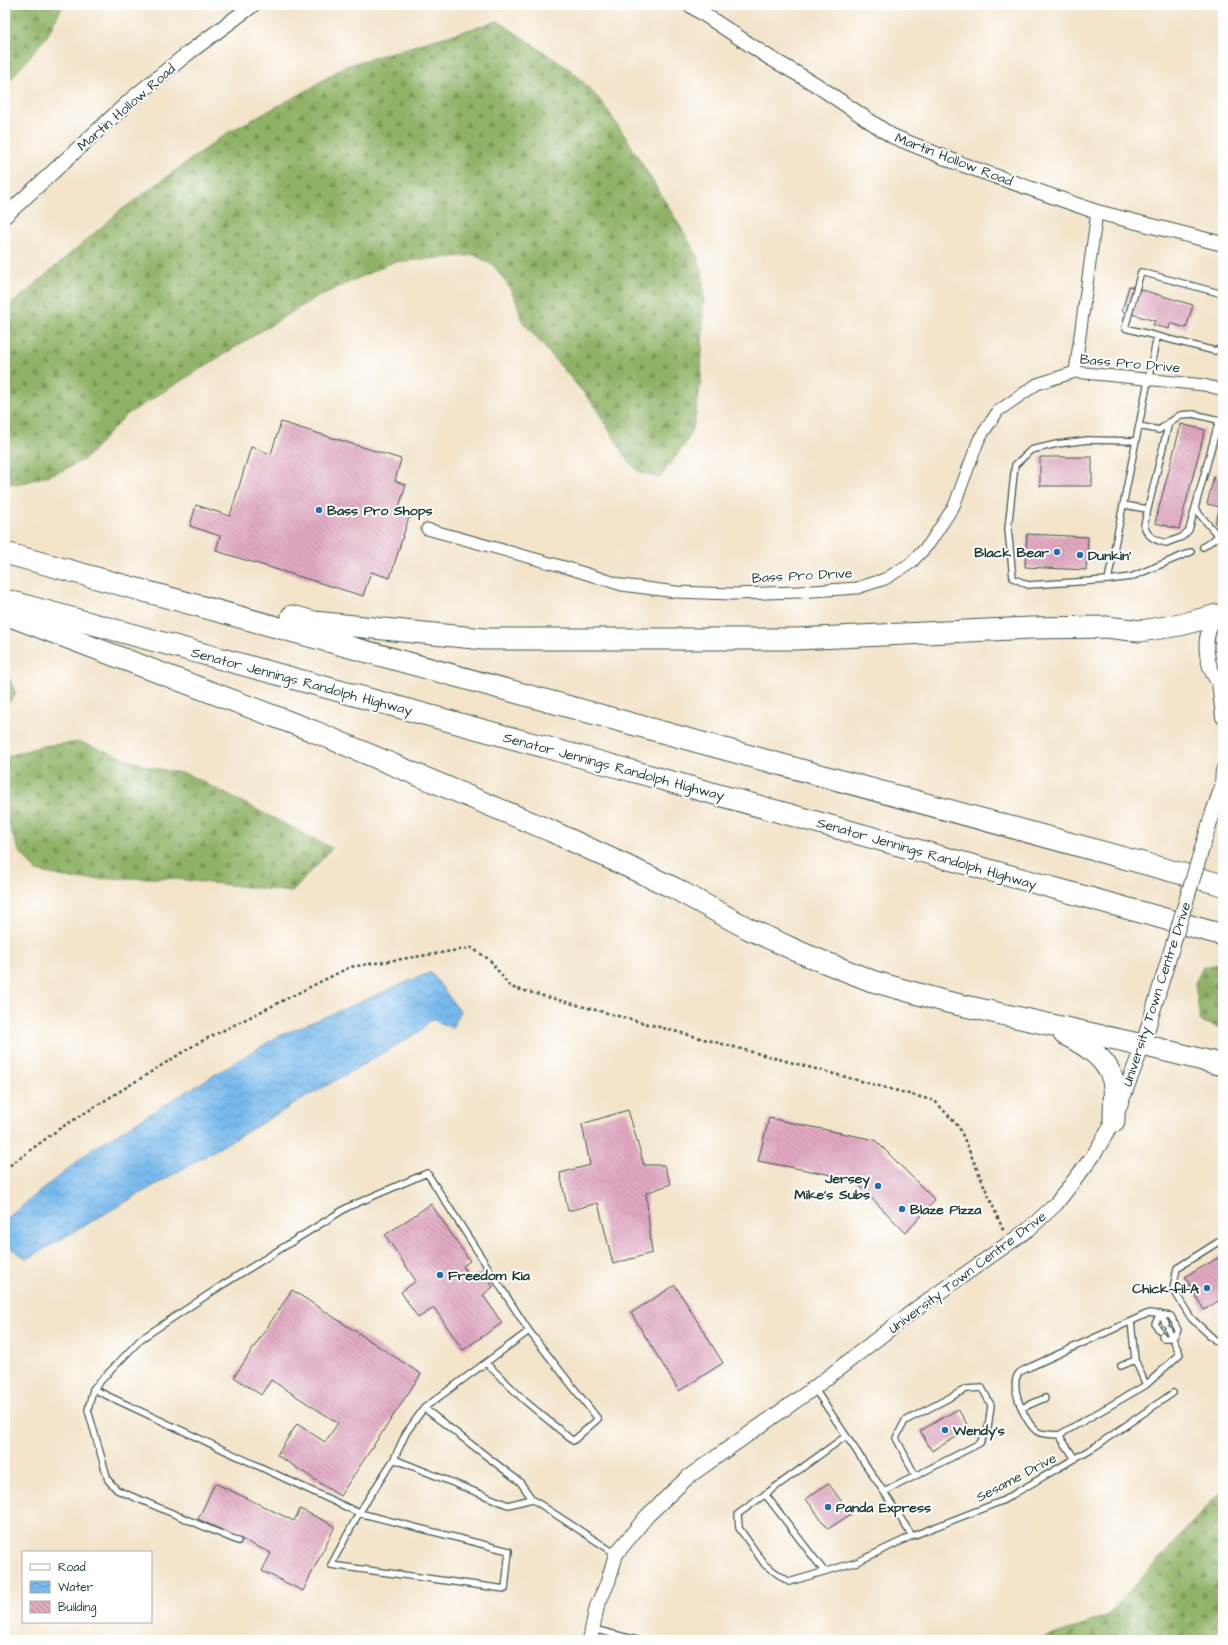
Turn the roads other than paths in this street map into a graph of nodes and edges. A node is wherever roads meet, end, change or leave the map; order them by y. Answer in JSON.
{"nodes":[{"id":1,"x":253,"y":5,"type":"edge"},
{"id":2,"x":690,"y":5,"type":"edge"},
{"id":3,"x":1097,"y":212,"type":"junction"},
{"id":4,"x":5,"y":216,"type":"edge"},
{"id":5,"x":1223,"y":244,"type":"edge"},
{"id":6,"x":1223,"y":294,"type":"edge"},
{"id":7,"x":1157,"y":336,"type":"junction"},
{"id":8,"x":1223,"y":347,"type":"edge"},
{"id":9,"x":1075,"y":372,"type":"junction"},
{"id":10,"x":1148,"y":380,"type":"junction"},
{"id":11,"x":1223,"y":390,"type":"edge"},
{"id":12,"x":1221,"y":420,"type":"edge"},
{"id":13,"x":1169,"y":422,"type":"junction"},
{"id":14,"x":1139,"y":426,"type":"junction"},
{"id":15,"x":1136,"y":441,"type":"junction"},
{"id":16,"x":1124,"y":505,"type":"junction"},
{"id":17,"x":1147,"y":509,"type":"junction"},
{"id":18,"x":1195,"y":509,"type":"junction"},
{"id":19,"x":428,"y":529,"type":"dead end"},
{"id":20,"x":1221,"y":535,"type":"edge"},
{"id":21,"x":1203,"y":547,"type":"dead end"},
{"id":22,"x":1191,"y":552,"type":"dead end"},
{"id":23,"x":5,"y":553,"type":"edge"},
{"id":24,"x":60,"y":568,"type":"junction"},
{"id":25,"x":1108,"y":580,"type":"junction"},
{"id":26,"x":5,"y":600,"type":"edge"},
{"id":27,"x":1220,"y":613,"type":"edge"},
{"id":28,"x":5,"y":614,"type":"edge"},
{"id":29,"x":1221,"y":685,"type":"edge"},
{"id":30,"x":1223,"y":717,"type":"edge"},
{"id":31,"x":1223,"y":770,"type":"edge"},
{"id":32,"x":1223,"y":785,"type":"edge"},
{"id":33,"x":1223,"y":885,"type":"edge"},
{"id":34,"x":1223,"y":935,"type":"edge"},
{"id":35,"x":1040,"y":1022,"type":"junction"},
{"id":36,"x":1143,"y":1045,"type":"junction"},
{"id":37,"x":1223,"y":1065,"type":"edge"},
{"id":38,"x":1114,"y":1121,"type":"junction"},
{"id":39,"x":1223,"y":1239,"type":"edge"},
{"id":40,"x":1160,"y":1314,"type":"junction"},
{"id":41,"x":1132,"y":1321,"type":"junction"},
{"id":42,"x":529,"y":1331,"type":"junction"},
{"id":43,"x":1173,"y":1338,"type":"junction"},
{"id":44,"x":1216,"y":1341,"type":"dead end"},
{"id":45,"x":1135,"y":1360,"type":"junction"},
{"id":46,"x":486,"y":1363,"type":"junction"},
{"id":47,"x":1121,"y":1366,"type":"dead end"},
{"id":48,"x":1146,"y":1385,"type":"junction"},
{"id":49,"x":814,"y":1388,"type":"junction"},
{"id":50,"x":93,"y":1389,"type":"junction"},
{"id":51,"x":1173,"y":1393,"type":"dead end"},
{"id":52,"x":1045,"y":1398,"type":"dead end"},
{"id":53,"x":424,"y":1408,"type":"junction"},
{"id":54,"x":1022,"y":1408,"type":"junction"},
{"id":55,"x":1060,"y":1435,"type":"junction"},
{"id":56,"x":846,"y":1436,"type":"junction"},
{"id":57,"x":394,"y":1459,"type":"junction"},
{"id":58,"x":1075,"y":1459,"type":"junction"},
{"id":59,"x":915,"y":1475,"type":"junction"},
{"id":60,"x":884,"y":1492,"type":"junction"},
{"id":61,"x":765,"y":1494,"type":"junction"},
{"id":62,"x":532,"y":1499,"type":"junction"},
{"id":63,"x":359,"y":1513,"type":"junction"},
{"id":64,"x":912,"y":1536,"type":"junction"},
{"id":65,"x":238,"y":1541,"type":"dead end"},
{"id":66,"x":616,"y":1554,"type":"junction"},
{"id":67,"x":824,"y":1570,"type":"junction"},
{"id":68,"x":591,"y":1634,"type":"edge"},
{"id":69,"x":637,"y":1640,"type":"edge"}],
"edges":[{"from":1,"to":4,"type":"street","name":"Martin Hollow Road"},
{"from":2,"to":3,"type":"street","name":"Martin Hollow Road"},
{"from":3,"to":5,"type":"street","name":"Martin Hollow Road"},
{"from":3,"to":9,"type":"street"},
{"from":6,"to":7,"type":"lane"},
{"from":7,"to":8,"type":"lane"},
{"from":7,"to":10,"type":"lane"},
{"from":9,"to":10,"type":"street","name":"Bass Pro Drive"},
{"from":9,"to":19,"type":"street","name":"Bass Pro Drive"},
{"from":10,"to":11,"type":"street","name":"Bass Pro Drive"},
{"from":10,"to":14,"type":"lane"},
{"from":12,"to":13,"type":"lane"},
{"from":12,"to":18,"type":"lane"},
{"from":13,"to":14,"type":"lane"},
{"from":13,"to":17,"type":"lane"},
{"from":14,"to":15,"type":"lane"},
{"from":15,"to":16,"type":"lane"},
{"from":15,"to":25,"type":"lane"},
{"from":16,"to":17,"type":"lane"},
{"from":16,"to":25,"type":"lane"},
{"from":17,"to":18,"type":"lane"},
{"from":18,"to":20,"type":"lane"},
{"from":20,"to":21,"type":"lane"},
{"from":22,"to":25,"type":"lane"},
{"from":23,"to":24,"type":"highway"},
{"from":24,"to":27,"type":"highway"},
{"from":24,"to":33,"type":"highway"},
{"from":26,"to":34,"type":"highway","name":"Senator Jennings Randolph Highway"},
{"from":27,"to":29,"type":"street"},
{"from":28,"to":35,"type":"highway"},
{"from":29,"to":30,"type":"street"},
{"from":31,"to":32,"type":"street","name":"University Town Centre Drive"},
{"from":32,"to":36,"type":"street","name":"University Town Centre Drive","bridge":true},
{"from":35,"to":36,"type":"highway"},
{"from":35,"to":38,"type":"highway"},
{"from":36,"to":37,"type":"highway"},
{"from":36,"to":38,"type":"street","name":"University Town Centre Drive"},
{"from":38,"to":49,"type":"street","name":"University Town Centre Drive"},
{"from":39,"to":44,"type":"lane"},
{"from":40,"to":41,"type":"lane"},
{"from":40,"to":43,"type":"lane"},
{"from":40,"to":43,"type":"lane"},
{"from":40,"to":43,"type":"lane"},
{"from":41,"to":45,"type":"lane"},
{"from":41,"to":54,"type":"lane"},
{"from":42,"to":46,"type":"lane"},
{"from":42,"to":46,"type":"lane"},
{"from":42,"to":50,"type":"lane"},
{"from":43,"to":48,"type":"lane"},
{"from":45,"to":47,"type":"lane"},
{"from":45,"to":48,"type":"lane"},
{"from":46,"to":53,"type":"lane"},
{"from":48,"to":55,"type":"lane"},
{"from":49,"to":56,"type":"lane"},
{"from":49,"to":66,"type":"street","name":"University Town Centre Drive"},
{"from":50,"to":63,"type":"lane"},
{"from":50,"to":65,"type":"lane"},
{"from":51,"to":58,"type":"lane","name":"Sesame Drive"},
{"from":52,"to":54,"type":"lane"},
{"from":53,"to":57,"type":"lane"},
{"from":53,"to":62,"type":"lane"},
{"from":54,"to":55,"type":"lane"},
{"from":55,"to":58,"type":"lane"},
{"from":56,"to":60,"type":"lane"},
{"from":56,"to":61,"type":"lane"},
{"from":57,"to":62,"type":"lane"},
{"from":57,"to":63,"type":"lane"},
{"from":58,"to":64,"type":"lane","name":"Sesame Drive"},
{"from":59,"to":59,"type":"lane"},
{"from":59,"to":60,"type":"lane"},
{"from":60,"to":64,"type":"lane"},
{"from":61,"to":67,"type":"lane"},
{"from":61,"to":67,"type":"lane","name":"Sesame Drive"},
{"from":62,"to":66,"type":"lane"},
{"from":63,"to":63,"type":"lane"},
{"from":64,"to":67,"type":"lane","name":"Sesame Drive"},
{"from":66,"to":68,"type":"street","name":"University Town Centre Drive"},
{"from":68,"to":69,"type":"lane"}]}
